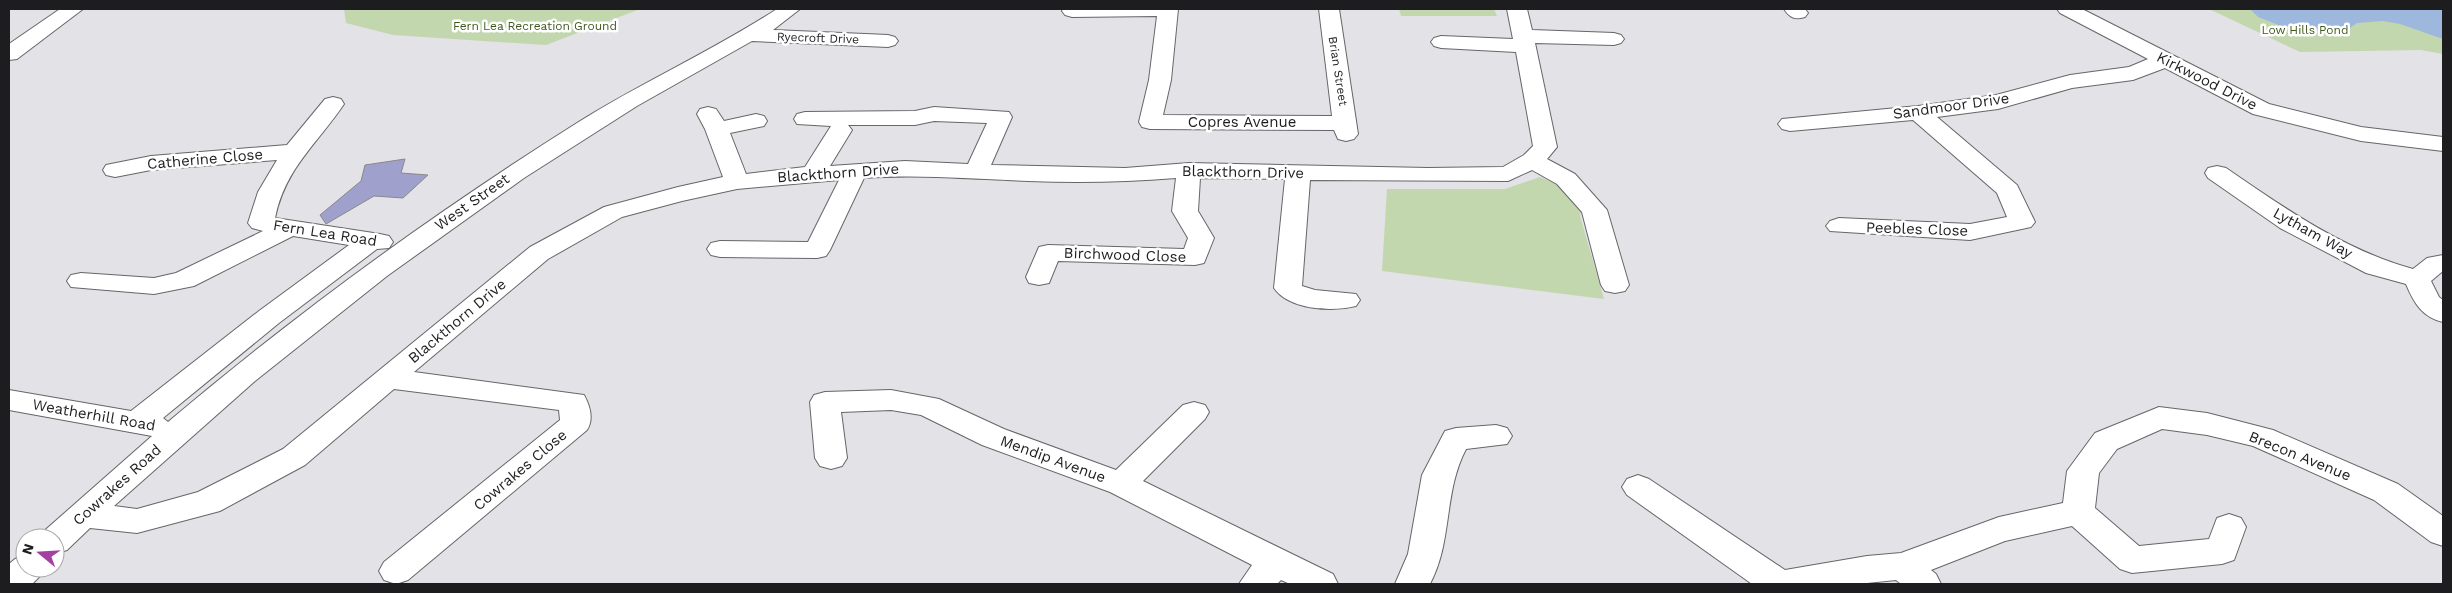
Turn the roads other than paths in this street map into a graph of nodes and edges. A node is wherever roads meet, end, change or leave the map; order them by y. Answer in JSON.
{"nodes":[{"id":1,"x":73,"y":9,"type":"edge"},
{"id":2,"x":1168,"y":9,"type":"edge"},
{"id":3,"x":1329,"y":9,"type":"edge"},
{"id":4,"x":1517,"y":9,"type":"edge"},
{"id":5,"x":2067,"y":9,"type":"edge"},
{"id":6,"x":780,"y":10,"type":"edge"},
{"id":7,"x":1072,"y":11,"type":"dead end"},
{"id":8,"x":748,"y":35,"type":"junction"},
{"id":9,"x":1614,"y":39,"type":"dead end"},
{"id":10,"x":888,"y":41,"type":"dead end"},
{"id":11,"x":1525,"y":41,"type":"junction"},
{"id":12,"x":1441,"y":42,"type":"dead end"},
{"id":13,"x":9,"y":54,"type":"edge"},
{"id":14,"x":2166,"y":60,"type":"junction"},
{"id":15,"x":333,"y":104,"type":"dead end"},
{"id":16,"x":1918,"y":113,"type":"junction"},
{"id":17,"x":805,"y":119,"type":"dead end"},
{"id":18,"x":756,"y":121,"type":"dead end"},
{"id":19,"x":1790,"y":124,"type":"dead end"},
{"id":20,"x":1346,"y":129,"type":"joint"},
{"id":21,"x":840,"y":130,"type":"dead end"},
{"id":22,"x":2443,"y":144,"type":"edge"},
{"id":23,"x":295,"y":151,"type":"junction"},
{"id":24,"x":1532,"y":160,"type":"junction"},
{"id":25,"x":115,"y":170,"type":"dead end"},
{"id":26,"x":1189,"y":170,"type":"junction"},
{"id":27,"x":855,"y":172,"type":"junction"},
{"id":28,"x":976,"y":172,"type":"junction"},
{"id":29,"x":1298,"y":172,"type":"junction"},
{"id":30,"x":2217,"y":173,"type":"dead end"},
{"id":31,"x":813,"y":174,"type":"junction"},
{"id":32,"x":737,"y":182,"type":"junction"},
{"id":33,"x":1839,"y":226,"type":"dead end"},
{"id":34,"x":286,"y":229,"type":"junction"},
{"id":35,"x":371,"y":241,"type":"junction"},
{"id":36,"x":409,"y":246,"type":"junction"},
{"id":37,"x":720,"y":249,"type":"dead end"},
{"id":38,"x":2443,"y":263,"type":"edge"},
{"id":39,"x":1039,"y":277,"type":"dead end"},
{"id":40,"x":2417,"y":280,"type":"junction"},
{"id":41,"x":80,"y":281,"type":"dead end"},
{"id":42,"x":1615,"y":285,"type":"dead end"},
{"id":43,"x":1346,"y":300,"type":"dead end"},
{"id":44,"x":2443,"y":313,"type":"edge"},
{"id":45,"x":389,"y":379,"type":"junction"},
{"id":46,"x":9,"y":400,"type":"edge"},
{"id":47,"x":1194,"y":412,"type":"dead end"},
{"id":48,"x":137,"y":422,"type":"junction"},
{"id":49,"x":178,"y":430,"type":"junction"},
{"id":50,"x":1496,"y":436,"type":"dead end"},
{"id":51,"x":831,"y":458,"type":"dead end"},
{"id":52,"x":1121,"y":484,"type":"junction"},
{"id":53,"x":1638,"y":487,"type":"dead end"},
{"id":54,"x":2078,"y":512,"type":"junction"},
{"id":55,"x":83,"y":515,"type":"junction"},
{"id":56,"x":2229,"y":527,"type":"dead end"},
{"id":57,"x":65,"y":532,"type":"edge"},
{"id":58,"x":2443,"y":534,"type":"edge"},
{"id":59,"x":396,"y":571,"type":"dead end"},
{"id":60,"x":1267,"y":573,"type":"edge"},
{"id":61,"x":1914,"y":575,"type":"edge"},
{"id":62,"x":1321,"y":584,"type":"edge"},
{"id":63,"x":1412,"y":584,"type":"edge"},
{"id":64,"x":1778,"y":584,"type":"edge"},
{"id":65,"x":1785,"y":584,"type":"edge"}],
"edges":[{"from":1,"to":13,"type":"street"},
{"from":2,"to":7,"type":"street"},
{"from":2,"to":20,"type":"street","name":"Copres Avenue"},
{"from":3,"to":20,"type":"street","name":"Brian Street"},
{"from":4,"to":11,"type":"street","name":"Blackthorn Drive"},
{"from":5,"to":14,"type":"street","name":"Kirkwood Drive"},
{"from":6,"to":8,"type":"street","name":"West Street"},
{"from":8,"to":10,"type":"street","name":"Ryecroft Drive"},
{"from":8,"to":36,"type":"street","name":"West Street"},
{"from":9,"to":11,"type":"street"},
{"from":11,"to":12,"type":"street"},
{"from":11,"to":24,"type":"street","name":"Blackthorn Drive"},
{"from":14,"to":16,"type":"street","name":"Sandmoor Drive"},
{"from":14,"to":22,"type":"street","name":"Kirkwood Drive"},
{"from":15,"to":23,"type":"street","name":"Fern Lea Road"},
{"from":16,"to":19,"type":"street","name":"Sandmoor Drive"},
{"from":16,"to":33,"type":"street","name":"Peebles Close"},
{"from":17,"to":28,"type":"street"},
{"from":18,"to":32,"type":"street"},
{"from":21,"to":31,"type":"street"},
{"from":23,"to":25,"type":"street","name":"Catherine Close"},
{"from":23,"to":34,"type":"street","name":"Fern Lea Road"},
{"from":24,"to":29,"type":"street","name":"Blackthorn Drive"},
{"from":24,"to":42,"type":"street"},
{"from":26,"to":28,"type":"street","name":"Blackthorn Drive"},
{"from":26,"to":29,"type":"street","name":"Blackthorn Drive"},
{"from":26,"to":39,"type":"street","name":"Birchwood Close"},
{"from":27,"to":28,"type":"street","name":"Blackthorn Drive"},
{"from":27,"to":31,"type":"street","name":"Blackthorn Drive"},
{"from":27,"to":37,"type":"street"},
{"from":29,"to":43,"type":"street"},
{"from":30,"to":40,"type":"street","name":"Lytham Way"},
{"from":31,"to":32,"type":"street","name":"Blackthorn Drive"},
{"from":32,"to":45,"type":"street","name":"Blackthorn Drive"},
{"from":34,"to":35,"type":"street","name":"Fern Lea Road"},
{"from":34,"to":41,"type":"street"},
{"from":35,"to":36,"type":"street","name":"Fern Lea Road"},
{"from":35,"to":48,"type":"street"},
{"from":36,"to":49,"type":"street","name":"West Street"},
{"from":38,"to":40,"type":"street"},
{"from":40,"to":44,"type":"street"},
{"from":45,"to":55,"type":"street","name":"Blackthorn Drive"},
{"from":45,"to":59,"type":"street","name":"Cowrakes Close"},
{"from":46,"to":48,"type":"street","name":"Weatherhill Road"},
{"from":47,"to":52,"type":"street"},
{"from":48,"to":49,"type":"street","name":"Weatherhill Road"},
{"from":49,"to":55,"type":"street","name":"Cowrakes Road"},
{"from":50,"to":63,"type":"street"},
{"from":51,"to":52,"type":"street","name":"Mendip Avenue"},
{"from":52,"to":60,"type":"street","name":"Mendip Avenue"},
{"from":53,"to":64,"type":"street"},
{"from":54,"to":56,"type":"street"},
{"from":54,"to":58,"type":"street","name":"Brecon Avenue"},
{"from":54,"to":61,"type":"street"},
{"from":55,"to":57,"type":"street","name":"Cowrakes Road"},
{"from":60,"to":62,"type":"street","name":"Mendip Avenue"},
{"from":61,"to":65,"type":"street"}]}
